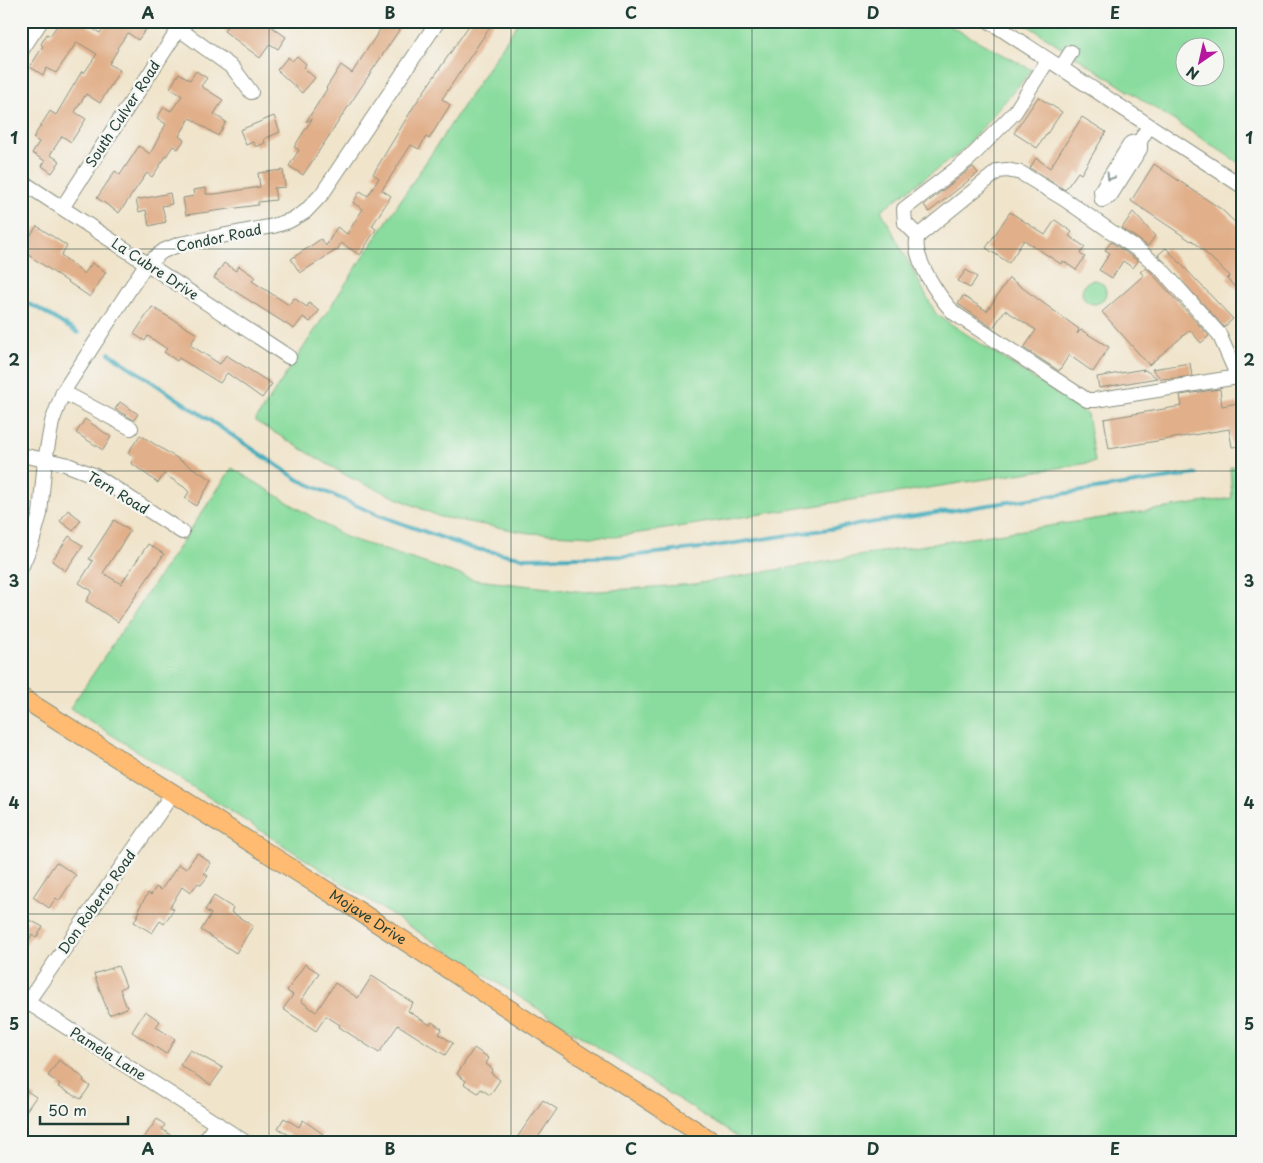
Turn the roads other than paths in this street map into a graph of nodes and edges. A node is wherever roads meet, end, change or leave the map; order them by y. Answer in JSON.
{"nodes":[{"id":1,"x":438,"y":21,"type":"edge"},
{"id":2,"x":989,"y":21,"type":"edge"},
{"id":3,"x":39,"y":22,"type":"edge"},
{"id":4,"x":182,"y":25,"type":"edge"},
{"id":5,"x":21,"y":51,"type":"edge"},
{"id":6,"x":1071,"y":52,"type":"dead end"},
{"id":7,"x":1048,"y":60,"type":"junction"},
{"id":8,"x":1061,"y":68,"type":"junction"},
{"id":9,"x":251,"y":92,"type":"dead end"},
{"id":10,"x":1149,"y":126,"type":"junction"},
{"id":11,"x":21,"y":181,"type":"edge"},
{"id":12,"x":1242,"y":186,"type":"edge"},
{"id":13,"x":62,"y":208,"type":"junction"},
{"id":14,"x":1091,"y":218,"type":"junction"},
{"id":15,"x":918,"y":236,"type":"junction"},
{"id":16,"x":146,"y":264,"type":"junction"},
{"id":17,"x":289,"y":357,"type":"dead end"},
{"id":18,"x":1240,"y":376,"type":"edge"},
{"id":19,"x":62,"y":392,"type":"junction"},
{"id":20,"x":131,"y":428,"type":"dead end"},
{"id":21,"x":21,"y":456,"type":"edge"},
{"id":22,"x":45,"y":460,"type":"junction"},
{"id":23,"x":182,"y":532,"type":"dead end"},
{"id":24,"x":21,"y":568,"type":"edge"},
{"id":25,"x":21,"y":697,"type":"edge"},
{"id":26,"x":173,"y":792,"type":"junction"},
{"id":27,"x":23,"y":1004,"type":"edge"},
{"id":28,"x":217,"y":1123,"type":"junction"},
{"id":29,"x":204,"y":1142,"type":"edge"},
{"id":30,"x":245,"y":1142,"type":"edge"},
{"id":31,"x":713,"y":1142,"type":"edge"}],
"edges":[{"from":1,"to":16,"type":"street","name":"Condor Road"},
{"from":2,"to":7,"type":"street"},
{"from":3,"to":5,"type":"street"},
{"from":4,"to":9,"type":"street"},
{"from":4,"to":13,"type":"street","name":"South Culver Road"},
{"from":6,"to":8,"type":"street"},
{"from":7,"to":8,"type":"street"},
{"from":7,"to":15,"type":"street"},
{"from":8,"to":10,"type":"street"},
{"from":10,"to":12,"type":"street"},
{"from":10,"to":14,"type":"street"},
{"from":11,"to":13,"type":"street","name":"La Cubre Drive"},
{"from":13,"to":16,"type":"street","name":"La Cubre Drive"},
{"from":14,"to":15,"type":"street"},
{"from":14,"to":18,"type":"street"},
{"from":15,"to":18,"type":"street"},
{"from":16,"to":17,"type":"street","name":"La Cubre Drive"},
{"from":16,"to":19,"type":"street","name":"Condor Road"},
{"from":19,"to":20,"type":"street"},
{"from":19,"to":22,"type":"street","name":"Condor Road"},
{"from":21,"to":22,"type":"street","name":"Tern Road"},
{"from":22,"to":23,"type":"street","name":"Tern Road"},
{"from":22,"to":24,"type":"street","name":"Condor Road"},
{"from":25,"to":26,"type":"main road","name":"Mojave Drive"},
{"from":26,"to":27,"type":"street","name":"Don Roberto Road"},
{"from":26,"to":31,"type":"main road","name":"Mojave Drive"},
{"from":27,"to":28,"type":"street","name":"Pamela Lane"},
{"from":28,"to":29,"type":"street"},
{"from":28,"to":30,"type":"street","name":"Pamela Lane"}]}
